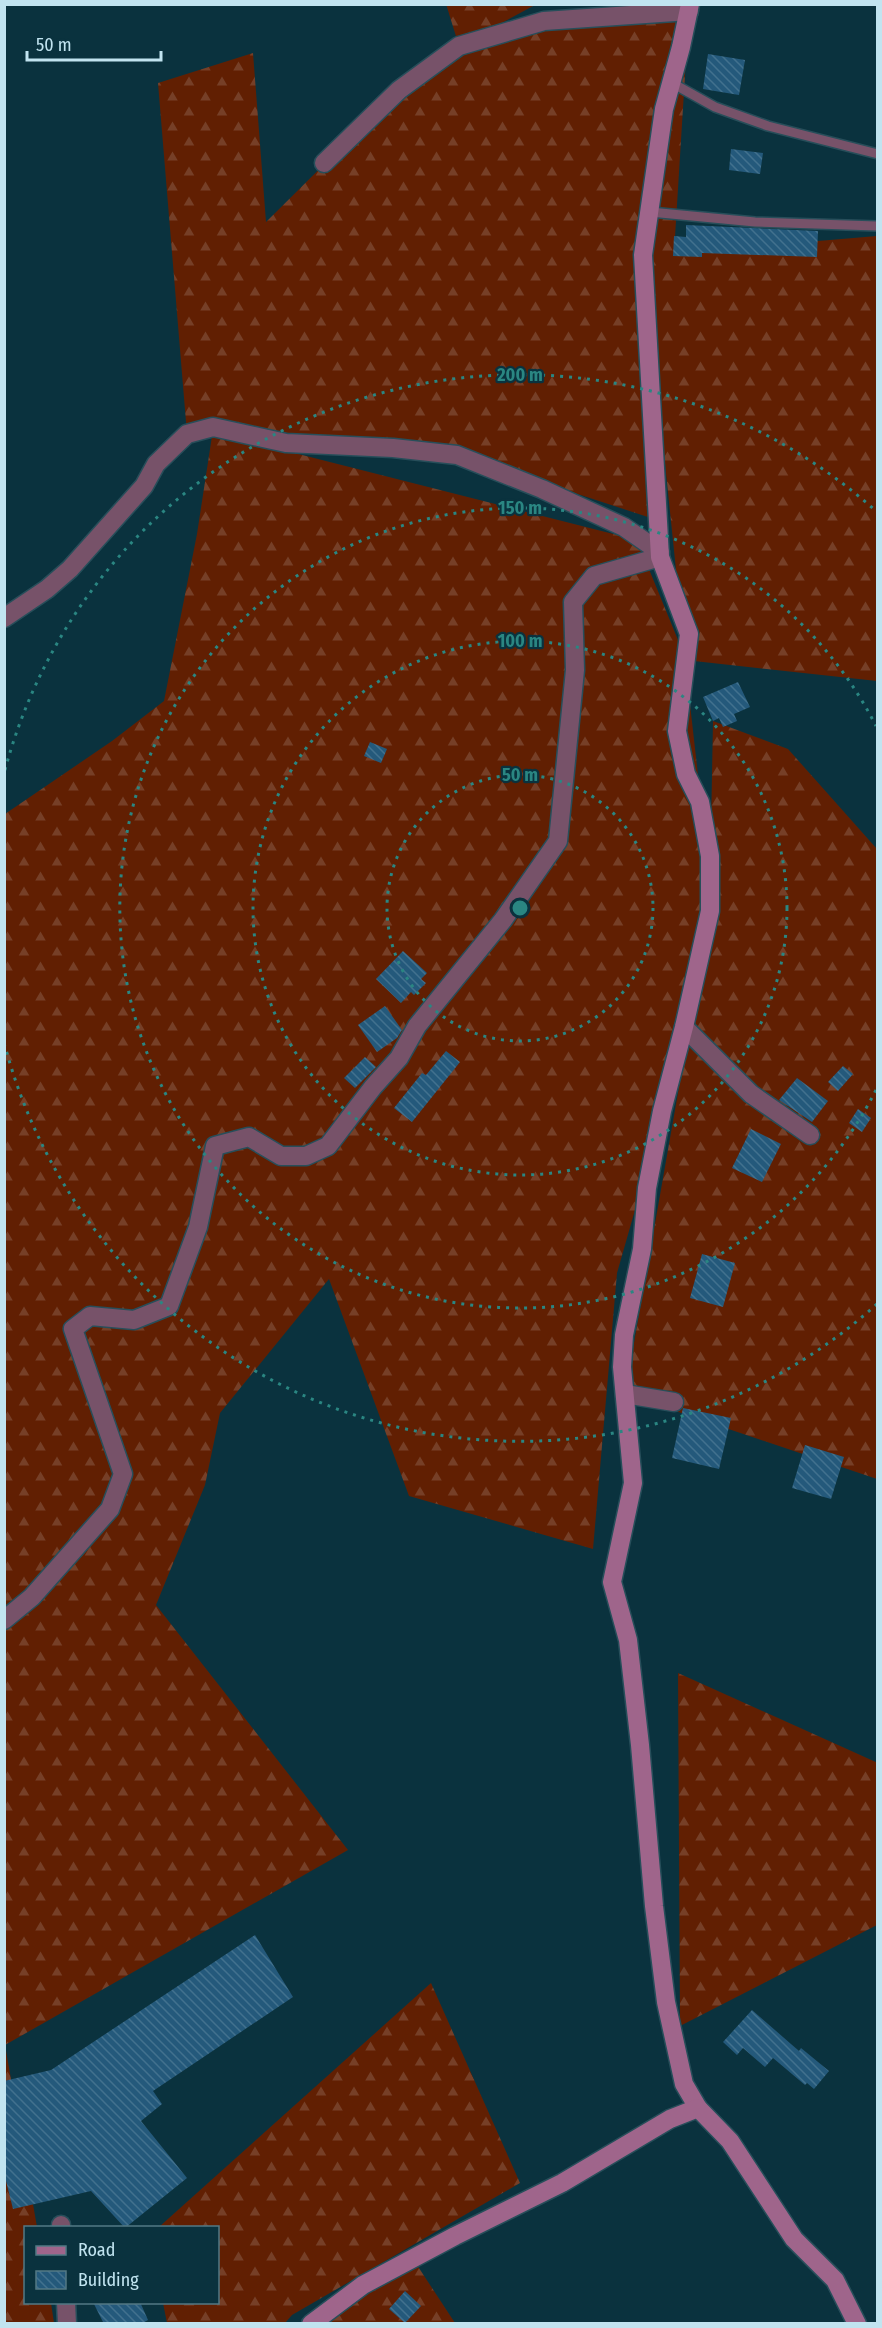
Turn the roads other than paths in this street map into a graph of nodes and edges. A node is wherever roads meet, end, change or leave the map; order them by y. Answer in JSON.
{"nodes":[{"id":1,"x":690,"y":8,"type":"edge"},
{"id":2,"x":672,"y":83,"type":"junction"},
{"id":3,"x":878,"y":154,"type":"edge"},
{"id":4,"x":324,"y":163,"type":"dead end"},
{"id":5,"x":650,"y":212,"type":"junction"},
{"id":6,"x":876,"y":226,"type":"edge"},
{"id":7,"x":660,"y":555,"type":"junction"},
{"id":8,"x":4,"y":618,"type":"edge"},
{"id":9,"x":684,"y":1027,"type":"junction"},
{"id":10,"x":810,"y":1136,"type":"dead end"},
{"id":11,"x":625,"y":1394,"type":"junction"},
{"id":12,"x":674,"y":1402,"type":"dead end"},
{"id":13,"x":4,"y":1620,"type":"edge"},
{"id":14,"x":698,"y":2108,"type":"junction"},
{"id":15,"x":66,"y":2304,"type":"edge"},
{"id":16,"x":67,"y":2324,"type":"edge"},
{"id":17,"x":310,"y":2324,"type":"edge"},
{"id":18,"x":857,"y":2324,"type":"edge"}],
"edges":[{"from":1,"to":2,"type":"street"},
{"from":1,"to":4,"type":"street"},
{"from":2,"to":3,"type":"lane"},
{"from":2,"to":5,"type":"street"},
{"from":5,"to":6,"type":"lane"},
{"from":5,"to":7,"type":"street"},
{"from":7,"to":8,"type":"street"},
{"from":7,"to":9,"type":"street"},
{"from":7,"to":13,"type":"street"},
{"from":9,"to":10,"type":"street"},
{"from":9,"to":11,"type":"street"},
{"from":11,"to":12,"type":"street"},
{"from":11,"to":14,"type":"street"},
{"from":14,"to":17,"type":"street"},
{"from":14,"to":18,"type":"street"},
{"from":15,"to":16,"type":"street"}]}
